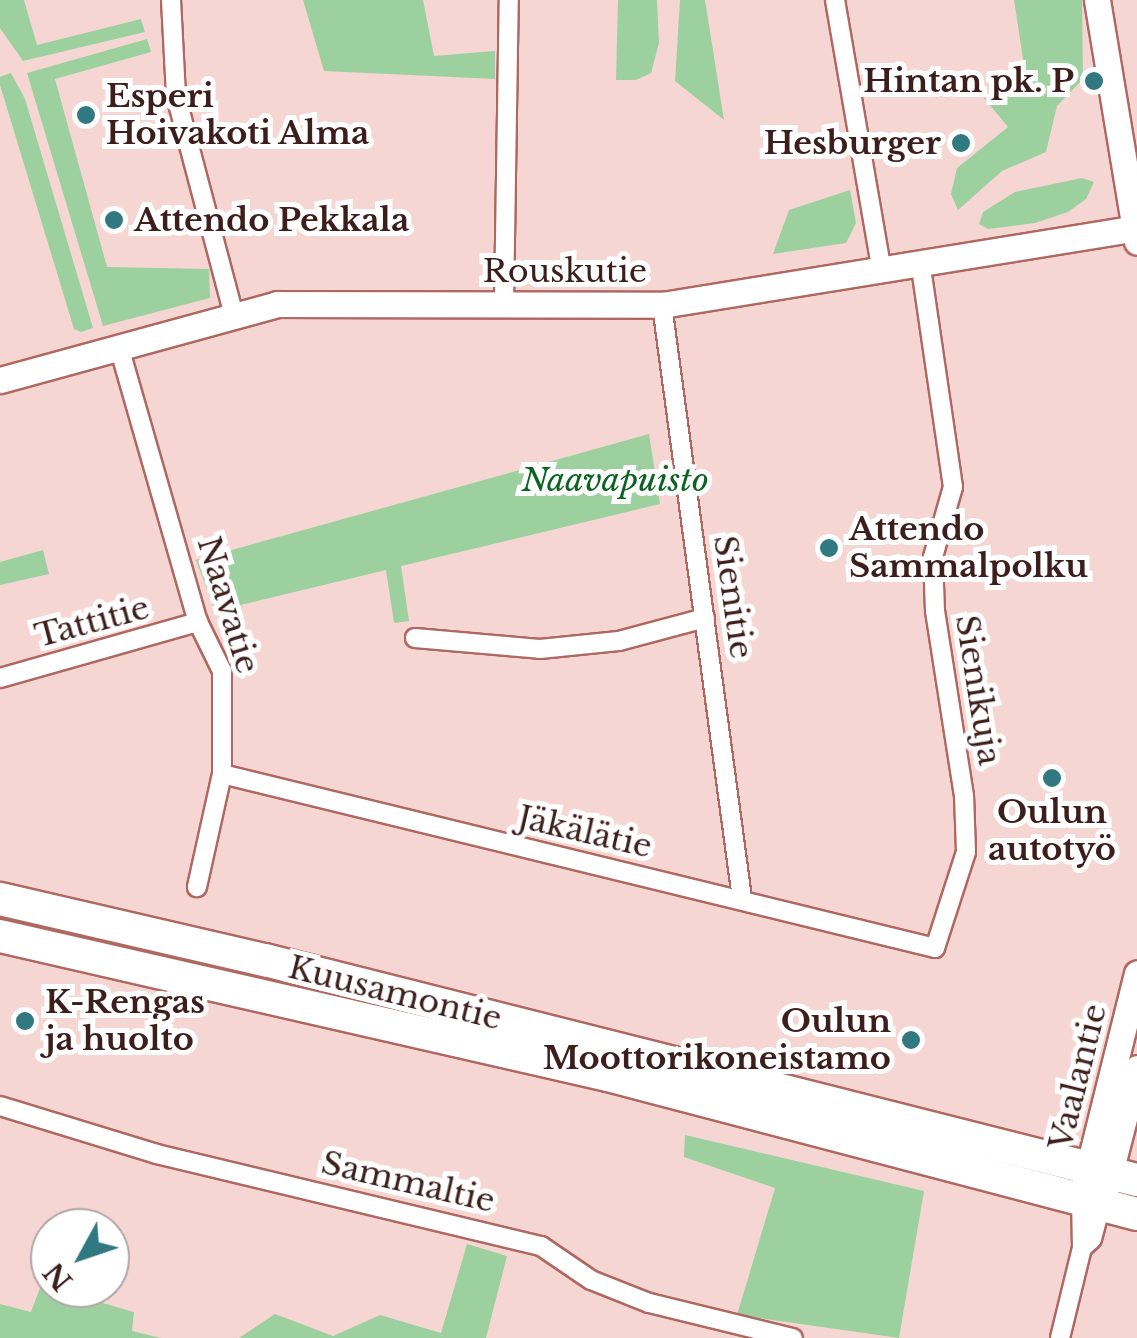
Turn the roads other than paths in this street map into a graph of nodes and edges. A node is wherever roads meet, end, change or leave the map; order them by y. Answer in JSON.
{"nodes":[{"id":1,"x":171,"y":0,"type":"edge"},
{"id":2,"x":509,"y":0,"type":"edge"},
{"id":3,"x":835,"y":0,"type":"edge"},
{"id":4,"x":1097,"y":0,"type":"edge"},
{"id":5,"x":1136,"y":235,"type":"edge"},
{"id":6,"x":920,"y":261,"type":"junction"},
{"id":7,"x":881,"y":267,"type":"junction"},
{"id":8,"x":504,"y":303,"type":"junction"},
{"id":9,"x":662,"y":304,"type":"junction"},
{"id":10,"x":234,"y":316,"type":"junction"},
{"id":11,"x":118,"y":347,"type":"junction"},
{"id":12,"x":0,"y":380,"type":"edge"},
{"id":13,"x":706,"y":618,"type":"junction"},
{"id":14,"x":198,"y":622,"type":"junction"},
{"id":15,"x":415,"y":638,"type":"dead end"},
{"id":16,"x":0,"y":678,"type":"edge"},
{"id":17,"x":222,"y":774,"type":"junction"},
{"id":18,"x":198,"y":887,"type":"dead end"},
{"id":19,"x":742,"y":898,"type":"junction"},
{"id":20,"x":0,"y":900,"type":"edge"},
{"id":21,"x":0,"y":936,"type":"edge"},
{"id":22,"x":935,"y":948,"type":"joint"},
{"id":23,"x":1137,"y":973,"type":"edge"},
{"id":24,"x":1137,"y":1068,"type":"edge"},
{"id":25,"x":0,"y":1106,"type":"edge"},
{"id":26,"x":1104,"y":1183,"type":"edge"},
{"id":27,"x":1137,"y":1214,"type":"edge"},
{"id":28,"x":793,"y":1338,"type":"edge"},
{"id":29,"x":1060,"y":1338,"type":"edge"}],
"edges":[{"from":1,"to":10,"type":"street"},
{"from":2,"to":8,"type":"street"},
{"from":3,"to":7,"type":"street"},
{"from":4,"to":5,"type":"street"},
{"from":5,"to":6,"type":"street","name":"Rouskutie"},
{"from":6,"to":7,"type":"street","name":"Rouskutie"},
{"from":6,"to":22,"type":"street","name":"Sienikuja"},
{"from":7,"to":9,"type":"street","name":"Rouskutie"},
{"from":8,"to":9,"type":"street","name":"Rouskutie"},
{"from":8,"to":10,"type":"street","name":"Rouskutie"},
{"from":9,"to":13,"type":"street","name":"Sienitie"},
{"from":10,"to":11,"type":"street","name":"Rouskutie"},
{"from":11,"to":12,"type":"street","name":"Rouskutie"},
{"from":11,"to":14,"type":"street","name":"Naavatie"},
{"from":13,"to":15,"type":"street"},
{"from":13,"to":19,"type":"street","name":"Sienitie"},
{"from":14,"to":16,"type":"street","name":"Tattitie"},
{"from":14,"to":17,"type":"street","name":"Naavatie"},
{"from":17,"to":18,"type":"street","name":"Naavatie"},
{"from":17,"to":19,"type":"street","name":"Jäkälätie"},
{"from":19,"to":22,"type":"street","name":"Jäkälätie"},
{"from":20,"to":26,"type":"highway","name":"Kuusamontie"},
{"from":21,"to":26,"type":"highway","name":"Kuusamontie"},
{"from":23,"to":26,"type":"street","name":"Vaalantie"},
{"from":24,"to":26,"type":"street","name":"Vaalantie"},
{"from":25,"to":28,"type":"street","name":"Sammaltie"},
{"from":26,"to":27,"type":"highway","name":"Kuusamontie"},
{"from":26,"to":29,"type":"street"}]}
